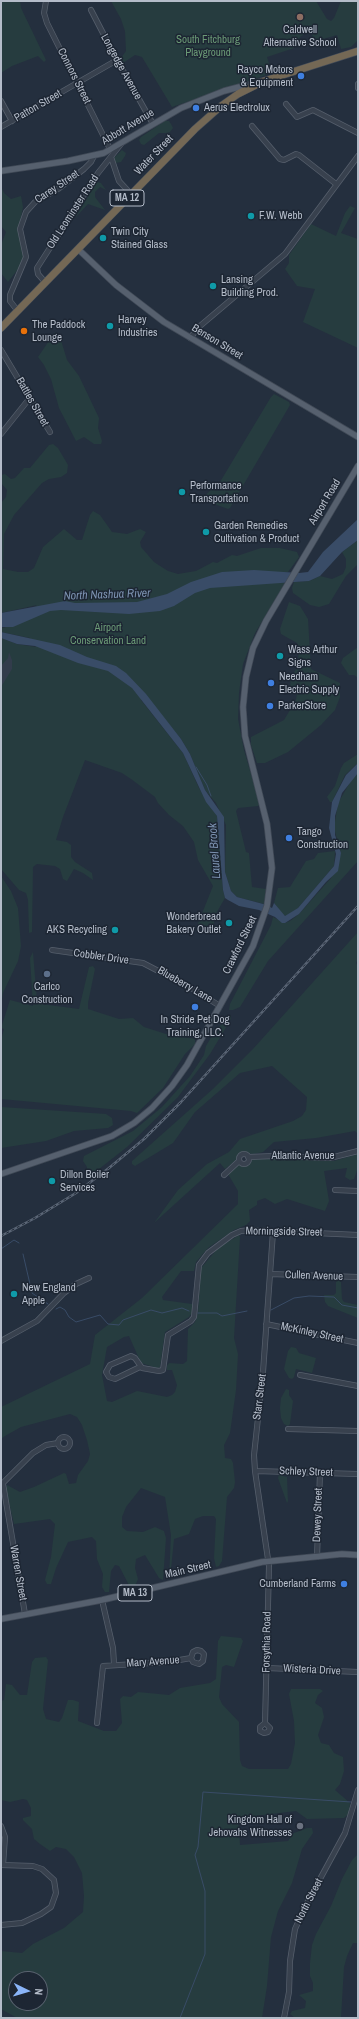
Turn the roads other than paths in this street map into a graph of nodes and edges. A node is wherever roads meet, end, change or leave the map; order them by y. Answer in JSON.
{"nodes":[{"id":1,"x":46,"y":1,"type":"edge"},
{"id":2,"x":91,"y":10,"type":"dead end"},
{"id":3,"x":358,"y":51,"type":"edge"},
{"id":4,"x":117,"y":60,"type":"junction"},
{"id":5,"x":264,"y":81,"type":"junction"},
{"id":6,"x":78,"y":84,"type":"junction"},
{"id":7,"x":213,"y":95,"type":"junction"},
{"id":8,"x":232,"y":98,"type":"junction"},
{"id":9,"x":1,"y":101,"type":"edge"},
{"id":10,"x":286,"y":104,"type":"dead end"},
{"id":11,"x":12,"y":121,"type":"junction"},
{"id":12,"x":153,"y":124,"type":"junction"},
{"id":13,"x":252,"y":126,"type":"dead end"},
{"id":14,"x":1,"y":127,"type":"edge"},
{"id":15,"x":358,"y":133,"type":"edge"},
{"id":16,"x":121,"y":144,"type":"junction"},
{"id":17,"x":110,"y":149,"type":"junction"},
{"id":18,"x":94,"y":156,"type":"junction"},
{"id":19,"x":358,"y":156,"type":"edge"},
{"id":20,"x":111,"y":157,"type":"junction"},
{"id":21,"x":1,"y":171,"type":"edge"},
{"id":22,"x":336,"y":184,"type":"junction"},
{"id":23,"x":131,"y":194,"type":"junction"},
{"id":24,"x":78,"y":249,"type":"junction"},
{"id":25,"x":45,"y":282,"type":"junction"},
{"id":26,"x":17,"y":310,"type":"junction"},
{"id":27,"x":1,"y":328,"type":"edge"},
{"id":28,"x":190,"y":338,"type":"junction"},
{"id":29,"x":1,"y":350,"type":"edge"},
{"id":30,"x":28,"y":399,"type":"junction"},
{"id":31,"x":50,"y":432,"type":"dead end"},
{"id":32,"x":1,"y":434,"type":"edge"},
{"id":33,"x":358,"y":437,"type":"edge"},
{"id":34,"x":358,"y":466,"type":"edge"},
{"id":35,"x":285,"y":589,"type":"joint"},
{"id":36,"x":52,"y":950,"type":"dead end"},
{"id":37,"x":148,"y":965,"type":"joint"},
{"id":38,"x":220,"y":1006,"type":"junction"},
{"id":39,"x":358,"y":1151,"type":"edge"},
{"id":40,"x":1,"y":1174,"type":"edge"},
{"id":41,"x":224,"y":1175,"type":"dead end"},
{"id":42,"x":335,"y":1190,"type":"dead end"},
{"id":43,"x":358,"y":1191,"type":"edge"},
{"id":44,"x":273,"y":1232,"type":"junction"},
{"id":45,"x":358,"y":1234,"type":"edge"},
{"id":46,"x":270,"y":1274,"type":"junction"},
{"id":47,"x":358,"y":1277,"type":"edge"},
{"id":48,"x":89,"y":1278,"type":"dead end"},
{"id":49,"x":266,"y":1324,"type":"junction"},
{"id":50,"x":1,"y":1341,"type":"edge"},
{"id":51,"x":358,"y":1343,"type":"edge"},
{"id":52,"x":140,"y":1367,"type":"junction"},
{"id":53,"x":300,"y":1375,"type":"dead end"},
{"id":54,"x":358,"y":1386,"type":"edge"},
{"id":55,"x":288,"y":1430,"type":"dead end"},
{"id":56,"x":358,"y":1431,"type":"edge"},
{"id":57,"x":58,"y":1443,"type":"dead end"},
{"id":58,"x":255,"y":1471,"type":"junction"},
{"id":59,"x":320,"y":1473,"type":"junction"},
{"id":60,"x":358,"y":1474,"type":"edge"},
{"id":61,"x":2,"y":1485,"type":"edge"},
{"id":62,"x":358,"y":1554,"type":"edge"},
{"id":63,"x":317,"y":1557,"type":"junction"},
{"id":64,"x":268,"y":1561,"type":"junction"},
{"id":65,"x":102,"y":1600,"type":"junction"},
{"id":66,"x":25,"y":1614,"type":"junction"},
{"id":67,"x":1,"y":1619,"type":"edge"},
{"id":68,"x":191,"y":1658,"type":"dead end"},
{"id":69,"x":114,"y":1664,"type":"junction"},
{"id":70,"x":267,"y":1668,"type":"junction"},
{"id":71,"x":358,"y":1672,"type":"edge"},
{"id":72,"x":97,"y":1723,"type":"dead end"},
{"id":73,"x":265,"y":1724,"type":"dead end"},
{"id":74,"x":358,"y":1790,"type":"edge"},
{"id":75,"x":1,"y":1826,"type":"edge"},
{"id":76,"x":2,"y":1865,"type":"edge"},
{"id":77,"x":1,"y":1925,"type":"edge"},
{"id":78,"x":284,"y":2018,"type":"edge"}],
"edges":[{"from":1,"to":6,"type":"street","name":"Connors Street"},
{"from":2,"to":4,"type":"street","name":"Longedge Avenue"},
{"from":3,"to":5,"type":"highway","name":"Water Street","number":"MA 12"},
{"from":4,"to":6,"type":"street","name":"Patton Street"},
{"from":4,"to":12,"type":"street","name":"Longedge Avenue"},
{"from":5,"to":7,"type":"main road","name":"Abbott Avenue"},
{"from":5,"to":8,"type":"highway","name":"Water Street","number":"MA 12"},
{"from":6,"to":11,"type":"street","name":"Patton Street"},
{"from":6,"to":17,"type":"street","name":"Connors Street"},
{"from":7,"to":8,"type":"main road","name":"Abbott Avenue"},
{"from":7,"to":12,"type":"main road","name":"Abbott Avenue"},
{"from":8,"to":23,"type":"highway","name":"Water Street","number":"MA 12"},
{"from":9,"to":11,"type":"street"},
{"from":10,"to":15,"type":"street"},
{"from":11,"to":14,"type":"street","name":"Patton Street"},
{"from":12,"to":16,"type":"main road","name":"Abbott Avenue"},
{"from":13,"to":22,"type":"street"},
{"from":16,"to":17,"type":"main road","name":"Abbott Avenue"},
{"from":16,"to":20,"type":"street","name":"Old Leominster Road"},
{"from":17,"to":18,"type":"main road","name":"Abbott Avenue"},
{"from":18,"to":21,"type":"main road","name":"Abbott Avenue"},
{"from":18,"to":26,"type":"street","name":"Carey Street"},
{"from":19,"to":22,"type":"street"},
{"from":20,"to":23,"type":"street"},
{"from":20,"to":25,"type":"street","name":"Old Leominster Road"},
{"from":22,"to":28,"type":"street"},
{"from":23,"to":24,"type":"highway","name":"Water Street","number":"MA 12"},
{"from":24,"to":25,"type":"highway","name":"Water Street","number":"MA 12"},
{"from":24,"to":28,"type":"main road","name":"Benson Street"},
{"from":25,"to":26,"type":"highway","name":"Water Street","number":"MA 12"},
{"from":26,"to":27,"type":"highway","name":"Water Street","number":"MA 12"},
{"from":28,"to":33,"type":"main road","name":"Benson Street"},
{"from":29,"to":30,"type":"street","name":"Battles Street"},
{"from":30,"to":31,"type":"street","name":"Battles Street"},
{"from":30,"to":32,"type":"street"},
{"from":34,"to":35,"type":"main road","name":"Airport Road"},
{"from":35,"to":38,"type":"main road","name":"Crawford Street"},
{"from":36,"to":37,"type":"street","name":"Cobbler Drive"},
{"from":37,"to":38,"type":"street","name":"Blueberry Lane"},
{"from":38,"to":40,"type":"main road","name":"Crawford Street"},
{"from":39,"to":41,"type":"street","name":"Atlantic Avenue"},
{"from":42,"to":43,"type":"street"},
{"from":44,"to":45,"type":"street","name":"Morningside Street"},
{"from":44,"to":46,"type":"street","name":"Starr Street"},
{"from":44,"to":52,"type":"street","name":"Morningside Street"},
{"from":46,"to":47,"type":"street","name":"Cullen Avenue"},
{"from":46,"to":49,"type":"street","name":"Starr Street"},
{"from":48,"to":50,"type":"street"},
{"from":49,"to":51,"type":"street","name":"McKinley Street"},
{"from":49,"to":58,"type":"street","name":"Starr Street"},
{"from":52,"to":52,"type":"street","name":"Morningside Street"},
{"from":53,"to":54,"type":"street"},
{"from":55,"to":56,"type":"street"},
{"from":57,"to":61,"type":"street"},
{"from":58,"to":59,"type":"street","name":"Schley Street"},
{"from":58,"to":64,"type":"street","name":"Starr Street"},
{"from":59,"to":60,"type":"street","name":"Schley Street"},
{"from":59,"to":63,"type":"street","name":"Dewey Street"},
{"from":61,"to":66,"type":"street","name":"Warren Street"},
{"from":62,"to":63,"type":"main road","name":"Main Street","number":"MA 13"},
{"from":63,"to":64,"type":"main road","name":"Main Street","number":"MA 13"},
{"from":64,"to":65,"type":"main road","name":"Main Street","number":"MA 13"},
{"from":64,"to":70,"type":"street","name":"Forsythia Road"},
{"from":65,"to":66,"type":"main road","name":"Main Street","number":"MA 13"},
{"from":65,"to":69,"type":"street"},
{"from":66,"to":67,"type":"main road","name":"Main Street","number":"MA 13"},
{"from":68,"to":69,"type":"street","name":"Mary Avenue"},
{"from":69,"to":72,"type":"street"},
{"from":70,"to":71,"type":"street","name":"Wisteria Drive"},
{"from":70,"to":73,"type":"street","name":"Forsythia Road"},
{"from":74,"to":78,"type":"street","name":"North Street"},
{"from":75,"to":76,"type":"street"},
{"from":76,"to":77,"type":"street"}]}
